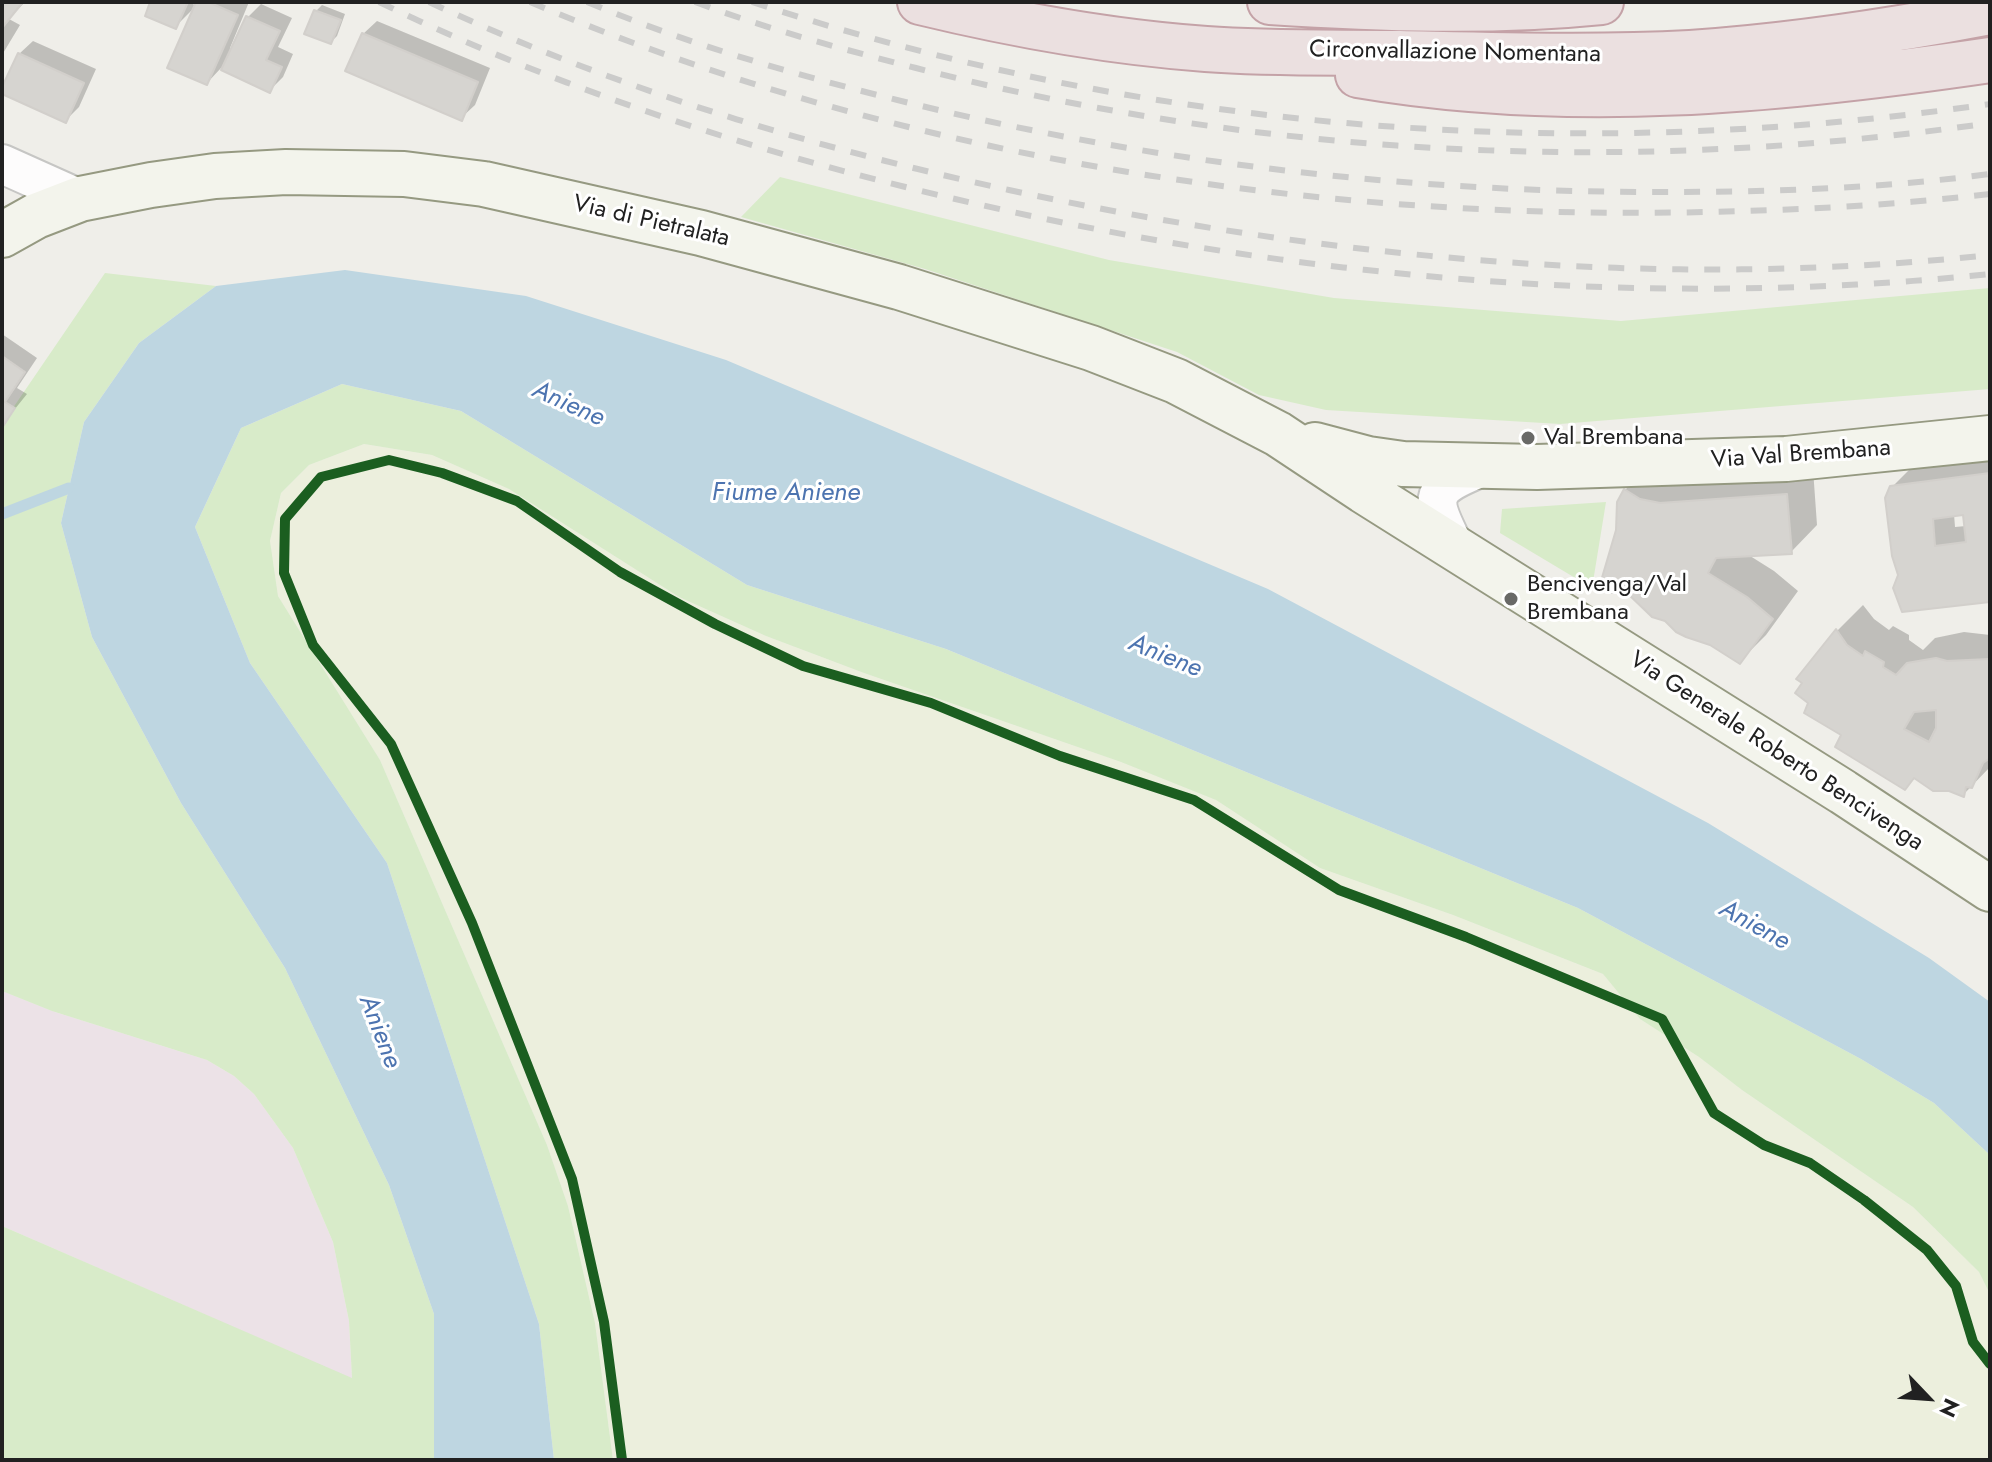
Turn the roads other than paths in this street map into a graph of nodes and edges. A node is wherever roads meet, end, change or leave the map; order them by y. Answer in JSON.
{"nodes":[{"id":1,"x":920,"y":2,"type":"edge"},
{"id":2,"x":1270,"y":2,"type":"edge"},
{"id":3,"x":1601,"y":2,"type":"edge"},
{"id":4,"x":1990,"y":12,"type":"edge"},
{"id":5,"x":1209,"y":49,"type":"junction"},
{"id":6,"x":1990,"y":60,"type":"edge"},
{"id":7,"x":2,"y":164,"type":"edge"},
{"id":8,"x":80,"y":199,"type":"junction"},
{"id":9,"x":2,"y":235,"type":"edge"},
{"id":10,"x":1278,"y":434,"type":"junction"},
{"id":11,"x":1990,"y":438,"type":"edge"},
{"id":12,"x":1485,"y":466,"type":"junction"},
{"id":13,"x":1455,"y":548,"type":"junction"},
{"id":14,"x":1990,"y":889,"type":"edge"}],
"edges":[{"from":1,"to":5,"type":"highway","name":"Circonvallazione Nomentana"},
{"from":2,"to":3,"type":"highway","name":"Circonvallazione Nomentana"},
{"from":4,"to":5,"type":"highway","name":"Circonvallazione Nomentana"},
{"from":5,"to":6,"type":"highway"},
{"from":7,"to":8,"type":"street"},
{"from":8,"to":9,"type":"street","name":"Via di Pietralata"},
{"from":8,"to":10,"type":"street","name":"Via di Pietralata"},
{"from":10,"to":12,"type":"street","name":"Via Val Brembana"},
{"from":10,"to":13,"type":"street","name":"Via Generale Roberto Bencivenga"},
{"from":11,"to":12,"type":"street","name":"Via Val Brembana"},
{"from":12,"to":13,"type":"street"},
{"from":13,"to":14,"type":"street","name":"Via Generale Roberto Bencivenga"}]}
